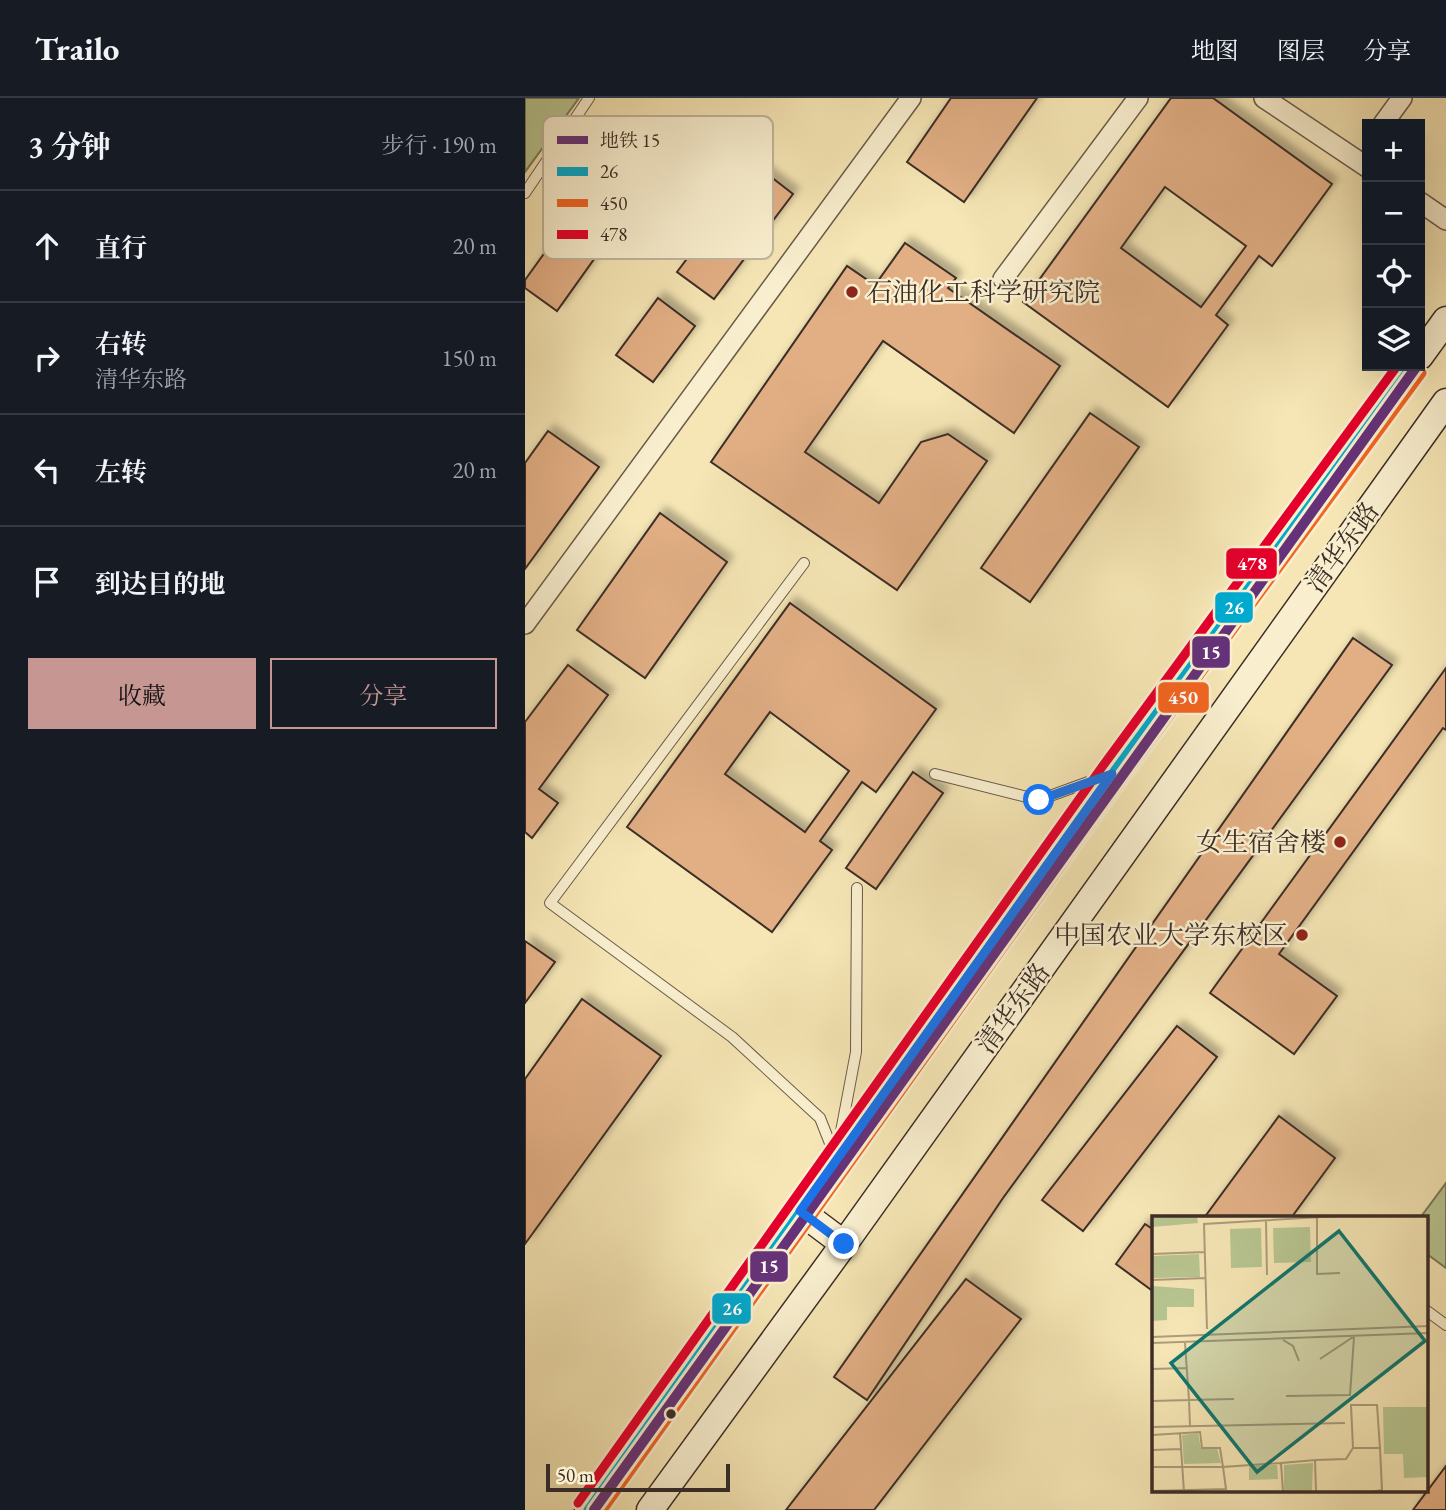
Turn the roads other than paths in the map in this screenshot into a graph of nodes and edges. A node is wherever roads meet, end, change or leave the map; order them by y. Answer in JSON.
{"nodes":[{"id":1,"x":589,"y":98,"type":"edge"},
{"id":2,"x":911,"y":98,"type":"edge"},
{"id":3,"x":1139,"y":98,"type":"edge"},
{"id":4,"x":1264,"y":98,"type":"edge"},
{"id":5,"x":1402,"y":98,"type":"edge"},
{"id":6,"x":577,"y":116,"type":"edge"},
{"id":7,"x":1387,"y":119,"type":"edge"},
{"id":8,"x":1362,"y":157,"type":"edge"},
{"id":9,"x":543,"y":166,"type":"edge"},
{"id":10,"x":525,"y":193,"type":"edge"},
{"id":11,"x":1425,"y":205,"type":"edge"},
{"id":12,"x":1446,"y":220,"type":"edge"},
{"id":13,"x":1003,"y":279,"type":"dead end"},
{"id":14,"x":1446,"y":320,"type":"edge"},
{"id":15,"x":1425,"y":349,"type":"edge"},
{"id":16,"x":1408,"y":371,"type":"edge"},
{"id":17,"x":1446,"y":402,"type":"edge"},
{"id":18,"x":804,"y":563,"type":"dead end"},
{"id":19,"x":525,"y":624,"type":"edge"},
{"id":20,"x":935,"y":774,"type":"dead end"},
{"id":21,"x":1112,"y":774,"type":"junction"},
{"id":22,"x":857,"y":888,"type":"dead end"},
{"id":23,"x":836,"y":1159,"type":"junction"},
{"id":24,"x":800,"y":1211,"type":"junction"},
{"id":25,"x":844,"y":1244,"type":"junction"},
{"id":26,"x":1429,"y":1312,"type":"edge"},
{"id":27,"x":1446,"y":1325,"type":"edge"},
{"id":28,"x":588,"y":1510,"type":"edge"},
{"id":29,"x":650,"y":1510,"type":"edge"}],
"edges":[{"from":1,"to":6,"type":"lane"},
{"from":2,"to":19,"type":"street"},
{"from":3,"to":13,"type":"street"},
{"from":4,"to":8,"type":"street"},
{"from":5,"to":7,"type":"street"},
{"from":9,"to":10,"type":"lane"},
{"from":11,"to":12,"type":"street"},
{"from":14,"to":15,"type":"main road"},
{"from":16,"to":21,"type":"main road","name":"清华东路"},
{"from":17,"to":25,"type":"main road","name":"清华东路"},
{"from":18,"to":23,"type":"lane"},
{"from":20,"to":21,"type":"lane"},
{"from":21,"to":23,"type":"main road","name":"清华东路"},
{"from":22,"to":23,"type":"lane"},
{"from":23,"to":24,"type":"main road","name":"清华东路"},
{"from":24,"to":25,"type":"main road"},
{"from":24,"to":28,"type":"main road","name":"清华东路"},
{"from":25,"to":29,"type":"main road","name":"清华东路"},
{"from":26,"to":27,"type":"lane"}]}
